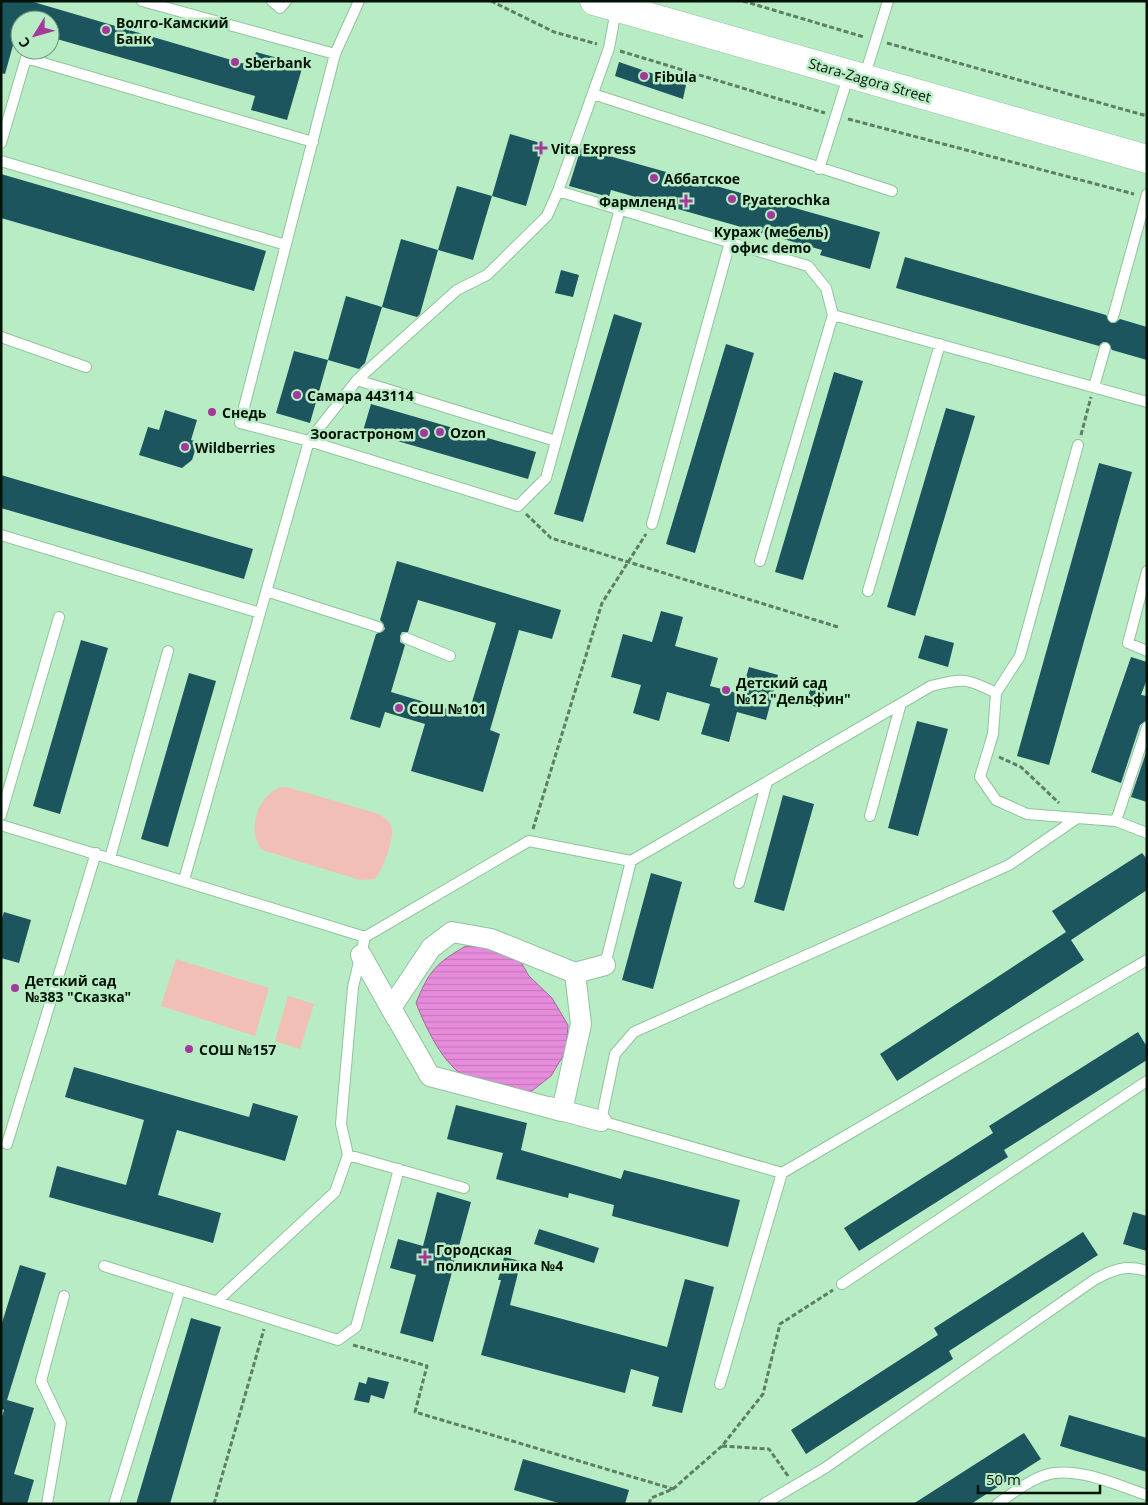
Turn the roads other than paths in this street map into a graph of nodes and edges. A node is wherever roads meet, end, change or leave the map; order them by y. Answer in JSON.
{"nodes":[{"id":1,"x":142,"y":1,"type":"edge"},
{"id":2,"x":272,"y":1,"type":"edge"},
{"id":3,"x":286,"y":1,"type":"edge"},
{"id":4,"x":359,"y":1,"type":"edge"},
{"id":5,"x":888,"y":1,"type":"edge"},
{"id":6,"x":605,"y":5,"type":"edge"},
{"id":7,"x":335,"y":54,"type":"junction"},
{"id":8,"x":856,"y":76,"type":"junction"},
{"id":9,"x":593,"y":94,"type":"junction"},
{"id":10,"x":312,"y":142,"type":"junction"},
{"id":11,"x":1,"y":144,"type":"edge"},
{"id":12,"x":1147,"y":159,"type":"edge"},
{"id":13,"x":1,"y":162,"type":"edge"},
{"id":14,"x":820,"y":169,"type":"junction"},
{"id":15,"x":558,"y":191,"type":"junction"},
{"id":16,"x":892,"y":191,"type":"dead end"},
{"id":17,"x":1146,"y":196,"type":"edge"},
{"id":18,"x":620,"y":208,"type":"junction"},
{"id":19,"x":730,"y":242,"type":"junction"},
{"id":20,"x":286,"y":245,"type":"junction"},
{"id":21,"x":833,"y":314,"type":"junction"},
{"id":22,"x":1113,"y":317,"type":"dead end"},
{"id":23,"x":1,"y":338,"type":"edge"},
{"id":24,"x":940,"y":344,"type":"junction"},
{"id":25,"x":1104,"y":348,"type":"dead end"},
{"id":26,"x":86,"y":367,"type":"dead end"},
{"id":27,"x":357,"y":380,"type":"junction"},
{"id":28,"x":1094,"y":387,"type":"junction"},
{"id":29,"x":1147,"y":402,"type":"edge"},
{"id":30,"x":309,"y":441,"type":"junction"},
{"id":31,"x":556,"y":441,"type":"junction"},
{"id":32,"x":1078,"y":445,"type":"road end"},
{"id":33,"x":652,"y":524,"type":"road end"},
{"id":34,"x":1,"y":535,"type":"edge"},
{"id":35,"x":760,"y":561,"type":"dead end"},
{"id":36,"x":1147,"y":571,"type":"edge"},
{"id":37,"x":266,"y":591,"type":"junction"},
{"id":38,"x":868,"y":591,"type":"dead end"},
{"id":39,"x":260,"y":613,"type":"junction"},
{"id":40,"x":59,"y":617,"type":"dead end"},
{"id":41,"x":378,"y":626,"type":"dead end"},
{"id":42,"x":406,"y":638,"type":"dead end"},
{"id":43,"x":168,"y":651,"type":"dead end"},
{"id":44,"x":1147,"y":651,"type":"edge"},
{"id":45,"x":450,"y":656,"type":"dead end"},
{"id":46,"x":996,"y":694,"type":"junction"},
{"id":47,"x":900,"y":706,"type":"junction"},
{"id":48,"x":1147,"y":727,"type":"edge"},
{"id":49,"x":767,"y":782,"type":"junction"},
{"id":50,"x":1,"y":815,"type":"edge"},
{"id":51,"x":870,"y":816,"type":"dead end"},
{"id":52,"x":1076,"y":819,"type":"junction"},
{"id":53,"x":1116,"y":821,"type":"junction"},
{"id":54,"x":1,"y":825,"type":"edge"},
{"id":55,"x":1147,"y":833,"type":"edge"},
{"id":56,"x":96,"y":854,"type":"junction"},
{"id":57,"x":110,"y":858,"type":"junction"},
{"id":58,"x":632,"y":861,"type":"junction"},
{"id":59,"x":184,"y":880,"type":"junction"},
{"id":60,"x":739,"y":883,"type":"dead end"},
{"id":61,"x":363,"y":946,"type":"junction"},
{"id":62,"x":1147,"y":960,"type":"edge"},
{"id":63,"x":605,"y":965,"type":"joint"},
{"id":64,"x":575,"y":973,"type":"junction"},
{"id":65,"x":391,"y":1008,"type":"junction"},
{"id":66,"x":1147,"y":1081,"type":"edge"},
{"id":67,"x":562,"y":1111,"type":"junction"},
{"id":68,"x":601,"y":1121,"type":"junction"},
{"id":69,"x":7,"y":1144,"type":"dead end"},
{"id":70,"x":348,"y":1155,"type":"junction"},
{"id":71,"x":399,"y":1170,"type":"junction"},
{"id":72,"x":782,"y":1173,"type":"junction"},
{"id":73,"x":464,"y":1188,"type":"dead end"},
{"id":74,"x":104,"y":1266,"type":"dead end"},
{"id":75,"x":1147,"y":1270,"type":"edge"},
{"id":76,"x":842,"y":1284,"type":"road end"},
{"id":77,"x":180,"y":1290,"type":"junction"},
{"id":78,"x":64,"y":1296,"type":"dead end"},
{"id":79,"x":217,"y":1301,"type":"junction"},
{"id":80,"x":720,"y":1384,"type":"dead end"},
{"id":81,"x":1147,"y":1495,"type":"edge"},
{"id":82,"x":47,"y":1504,"type":"edge"},
{"id":83,"x":114,"y":1504,"type":"edge"},
{"id":84,"x":764,"y":1504,"type":"edge"},
{"id":85,"x":997,"y":1504,"type":"edge"}],
"edges":[{"from":1,"to":7,"type":"lane"},
{"from":2,"to":3,"type":"lane"},
{"from":4,"to":7,"type":"lane"},
{"from":5,"to":8,"type":"lane"},
{"from":6,"to":8,"type":"main road","name":"Stara-Zagora Street"},
{"from":6,"to":9,"type":"lane"},
{"from":7,"to":10,"type":"lane"},
{"from":8,"to":12,"type":"main road","name":"Stara-Zagora Street"},
{"from":8,"to":14,"type":"lane"},
{"from":9,"to":14,"type":"lane"},
{"from":9,"to":15,"type":"lane"},
{"from":10,"to":11,"type":"lane"},
{"from":10,"to":20,"type":"lane"},
{"from":13,"to":20,"type":"lane"},
{"from":14,"to":16,"type":"lane"},
{"from":15,"to":18,"type":"lane"},
{"from":15,"to":27,"type":"lane"},
{"from":17,"to":22,"type":"lane"},
{"from":18,"to":19,"type":"lane"},
{"from":18,"to":31,"type":"lane"},
{"from":19,"to":21,"type":"lane"},
{"from":19,"to":33,"type":"lane"},
{"from":20,"to":30,"type":"lane"},
{"from":21,"to":24,"type":"lane"},
{"from":21,"to":35,"type":"lane"},
{"from":23,"to":26,"type":"lane"},
{"from":24,"to":28,"type":"lane"},
{"from":24,"to":38,"type":"lane"},
{"from":25,"to":28,"type":"lane"},
{"from":27,"to":30,"type":"lane"},
{"from":27,"to":31,"type":"lane"},
{"from":28,"to":29,"type":"lane"},
{"from":30,"to":31,"type":"lane"},
{"from":30,"to":37,"type":"lane"},
{"from":32,"to":46,"type":"lane"},
{"from":34,"to":39,"type":"lane"},
{"from":36,"to":44,"type":"lane"},
{"from":37,"to":39,"type":"lane"},
{"from":37,"to":41,"type":"lane"},
{"from":39,"to":59,"type":"lane"},
{"from":40,"to":50,"type":"lane"},
{"from":42,"to":45,"type":"lane"},
{"from":43,"to":57,"type":"lane"},
{"from":46,"to":47,"type":"lane"},
{"from":46,"to":52,"type":"lane"},
{"from":47,"to":49,"type":"lane"},
{"from":47,"to":51,"type":"lane"},
{"from":48,"to":53,"type":"lane"},
{"from":49,"to":58,"type":"lane"},
{"from":49,"to":60,"type":"lane"},
{"from":52,"to":53,"type":"lane"},
{"from":52,"to":68,"type":"lane"},
{"from":53,"to":55,"type":"lane"},
{"from":54,"to":56,"type":"lane"},
{"from":56,"to":57,"type":"lane"},
{"from":56,"to":69,"type":"lane"},
{"from":57,"to":59,"type":"lane"},
{"from":58,"to":61,"type":"lane"},
{"from":58,"to":63,"type":"lane"},
{"from":59,"to":61,"type":"lane"},
{"from":61,"to":65,"type":"street"},
{"from":61,"to":70,"type":"lane"},
{"from":62,"to":72,"type":"lane"},
{"from":63,"to":64,"type":"street"},
{"from":64,"to":65,"type":"street"},
{"from":64,"to":67,"type":"street"},
{"from":65,"to":67,"type":"street"},
{"from":66,"to":76,"type":"lane"},
{"from":67,"to":68,"type":"street"},
{"from":68,"to":72,"type":"lane"},
{"from":70,"to":71,"type":"lane"},
{"from":70,"to":79,"type":"lane"},
{"from":71,"to":73,"type":"lane"},
{"from":71,"to":79,"type":"lane"},
{"from":72,"to":80,"type":"lane"},
{"from":74,"to":77,"type":"lane"},
{"from":75,"to":84,"type":"lane"},
{"from":77,"to":79,"type":"lane"},
{"from":77,"to":83,"type":"lane"},
{"from":78,"to":82,"type":"lane"},
{"from":81,"to":85,"type":"lane"}]}
